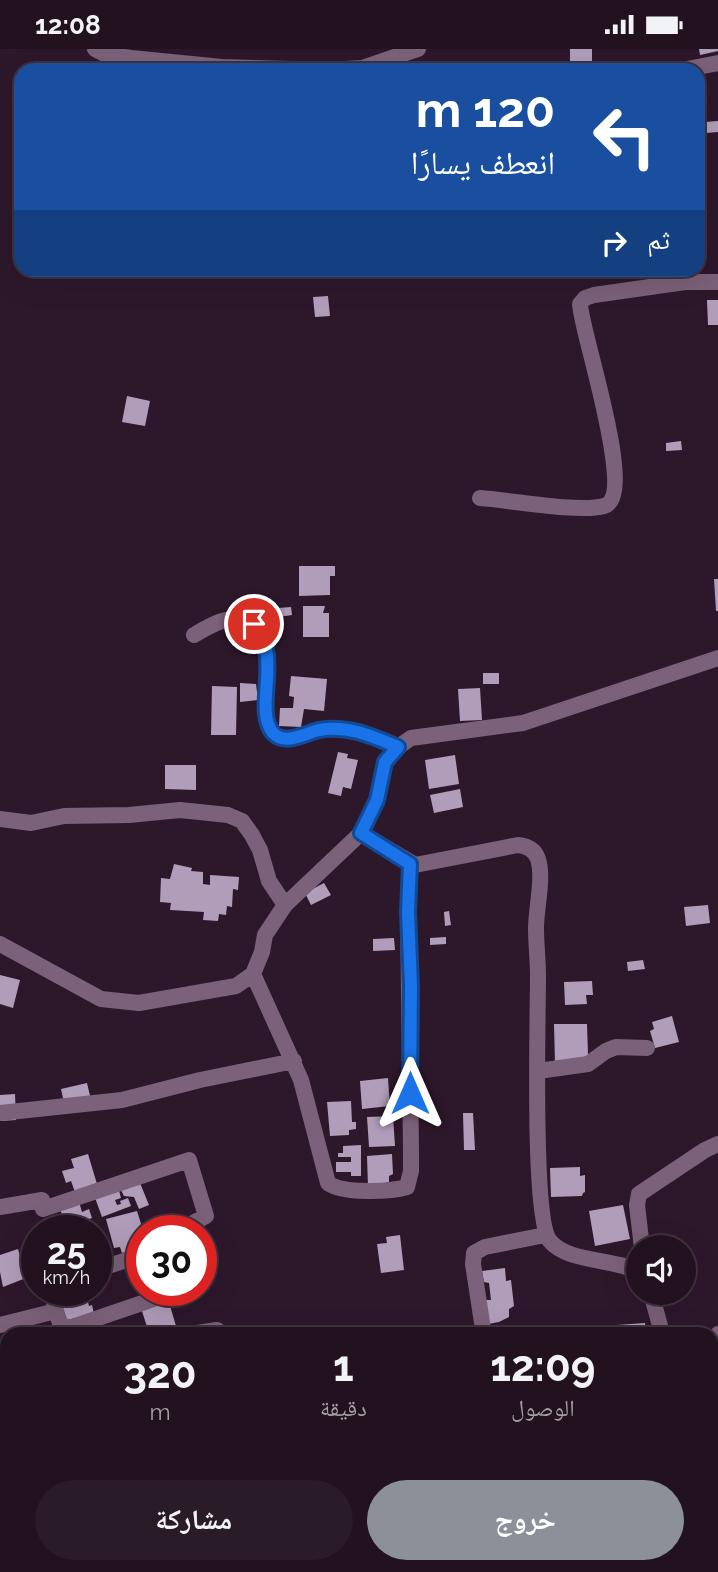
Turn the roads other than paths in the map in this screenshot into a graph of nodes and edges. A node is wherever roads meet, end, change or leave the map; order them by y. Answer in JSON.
{"nodes":[{"id":1,"x":95,"y":49,"type":"edge"},
{"id":2,"x":418,"y":49,"type":"edge"},
{"id":3,"x":169,"y":63,"type":"edge"},
{"id":4,"x":392,"y":63,"type":"edge"},
{"id":5,"x":718,"y":282,"type":"edge"},
{"id":6,"x":480,"y":498,"type":"dead end"},
{"id":7,"x":194,"y":635,"type":"dead end"},
{"id":8,"x":718,"y":659,"type":"edge"},
{"id":9,"x":398,"y":747,"type":"junction"},
{"id":10,"x":0,"y":819,"type":"edge"},
{"id":11,"x":361,"y":833,"type":"junction"},
{"id":12,"x":410,"y":864,"type":"junction"},
{"id":13,"x":285,"y":905,"type":"junction"},
{"id":14,"x":0,"y":944,"type":"edge"},
{"id":15,"x":253,"y":974,"type":"junction"},
{"id":16,"x":647,"y":1048,"type":"dead end"},
{"id":17,"x":294,"y":1061,"type":"junction"},
{"id":18,"x":538,"y":1071,"type":"junction"},
{"id":19,"x":0,"y":1113,"type":"edge"},
{"id":20,"x":718,"y":1144,"type":"edge"},
{"id":21,"x":0,"y":1207,"type":"edge"},
{"id":22,"x":206,"y":1215,"type":"edge"},
{"id":23,"x":545,"y":1235,"type":"junction"},
{"id":24,"x":640,"y":1235,"type":"edge"},
{"id":25,"x":626,"y":1266,"type":"edge"},
{"id":26,"x":654,"y":1305,"type":"edge"},
{"id":27,"x":55,"y":1306,"type":"edge"},
{"id":28,"x":133,"y":1306,"type":"edge"},
{"id":29,"x":56,"y":1311,"type":"junction"},
{"id":30,"x":0,"y":1325,"type":"edge"},
{"id":31,"x":65,"y":1327,"type":"edge"},
{"id":32,"x":72,"y":1327,"type":"edge"},
{"id":33,"x":483,"y":1327,"type":"edge"},
{"id":34,"x":660,"y":1327,"type":"edge"}],
"edges":[{"from":1,"to":3,"type":"street"},
{"from":2,"to":4,"type":"street"},
{"from":5,"to":6,"type":"street"},
{"from":7,"to":9,"type":"street"},
{"from":8,"to":9,"type":"street"},
{"from":9,"to":11,"type":"street"},
{"from":10,"to":13,"type":"street"},
{"from":11,"to":12,"type":"street"},
{"from":11,"to":13,"type":"street"},
{"from":12,"to":17,"type":"street"},
{"from":12,"to":18,"type":"street"},
{"from":13,"to":15,"type":"street"},
{"from":14,"to":15,"type":"street"},
{"from":15,"to":17,"type":"street"},
{"from":16,"to":18,"type":"street"},
{"from":17,"to":19,"type":"street"},
{"from":18,"to":23,"type":"street"},
{"from":20,"to":24,"type":"street"},
{"from":21,"to":22,"type":"street"},
{"from":23,"to":25,"type":"street"},
{"from":23,"to":33,"type":"street"},
{"from":26,"to":34,"type":"street"},
{"from":27,"to":29,"type":"street"},
{"from":28,"to":32,"type":"street"},
{"from":29,"to":30,"type":"street"},
{"from":29,"to":31,"type":"street"}]}
